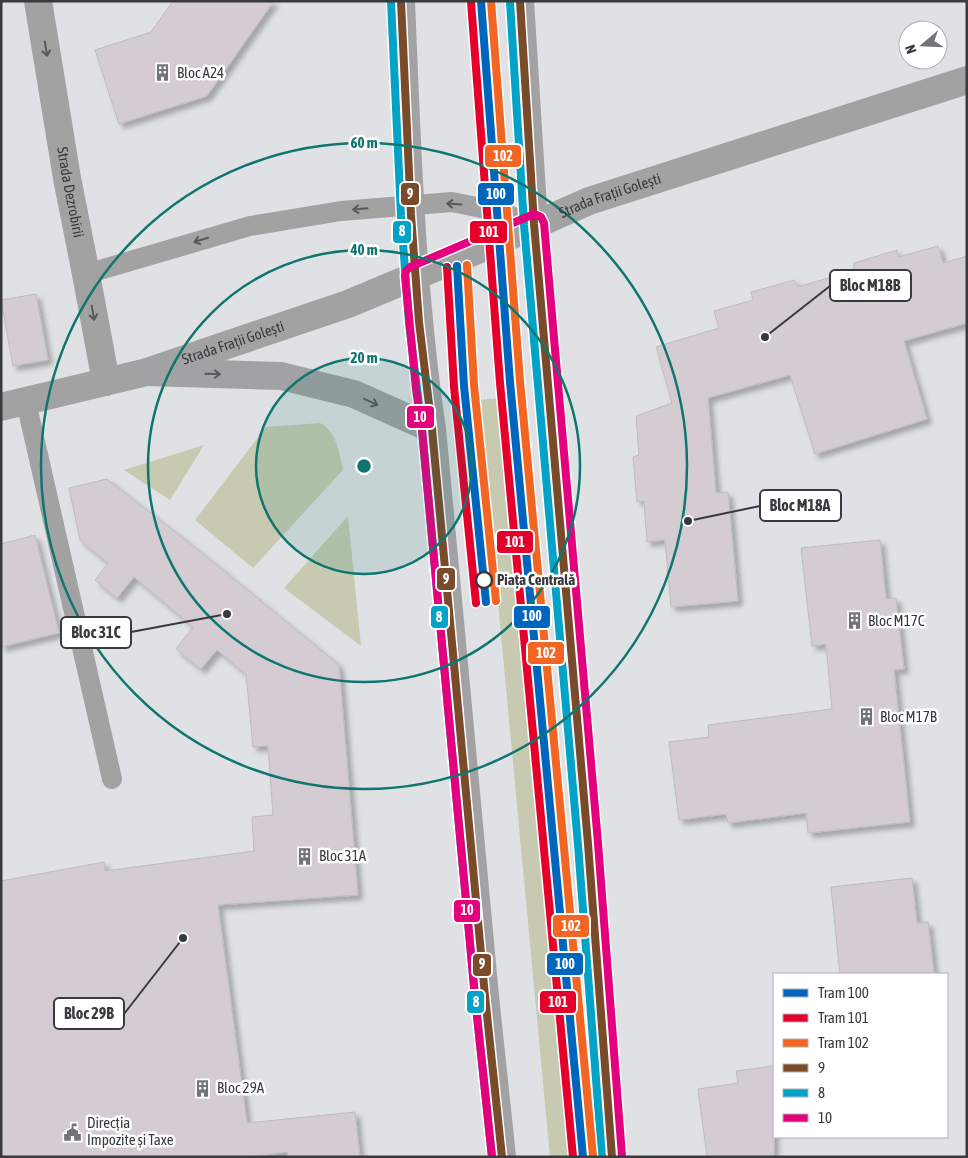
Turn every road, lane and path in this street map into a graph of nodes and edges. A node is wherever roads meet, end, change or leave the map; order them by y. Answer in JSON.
{"nodes":[{"id":1,"x":38,"y":1,"type":"edge"},
{"id":2,"x":401,"y":1,"type":"edge"},
{"id":3,"x":520,"y":1,"type":"edge"},
{"id":4,"x":967,"y":80,"type":"edge"},
{"id":5,"x":409,"y":205,"type":"junction"},
{"id":6,"x":534,"y":224,"type":"junction"},
{"id":7,"x":86,"y":274,"type":"junction"},
{"id":8,"x":415,"y":276,"type":"junction"},
{"id":9,"x":147,"y":372,"type":"junction"},
{"id":10,"x":106,"y":382,"type":"junction"},
{"id":11,"x":14,"y":404,"type":"edge"},
{"id":12,"x":432,"y":429,"type":"junction"},
{"id":13,"x":112,"y":779,"type":"dead end"},
{"id":14,"x":502,"y":1157,"type":"edge"},
{"id":15,"x":612,"y":1157,"type":"edge"}],
"edges":[{"from":1,"to":7,"type":"street","name":"Strada Dezrobirii","one_way":true},
{"from":2,"to":5,"type":"main road"},
{"from":3,"to":6,"type":"main road"},
{"from":4,"to":6,"type":"street","name":"Strada Frații Golești"},
{"from":6,"to":5,"type":"lane","one_way":true},
{"from":5,"to":7,"type":"lane","one_way":true},
{"from":5,"to":8,"type":"main road"},
{"from":6,"to":8,"type":"street","name":"Strada Frații Golești"},
{"from":6,"to":15,"type":"main road"},
{"from":7,"to":10,"type":"street","name":"Strada Dezrobirii","one_way":true},
{"from":8,"to":9,"type":"street","name":"Strada Frații Golești"},
{"from":8,"to":12,"type":"main road"},
{"from":9,"to":10,"type":"street","name":"Strada Frații Golești"},
{"from":9,"to":12,"type":"main road","one_way":true},
{"from":10,"to":11,"type":"street","name":"Strada Frații Golești"},
{"from":11,"to":13,"type":"lane"},
{"from":12,"to":14,"type":"main road"}]}
